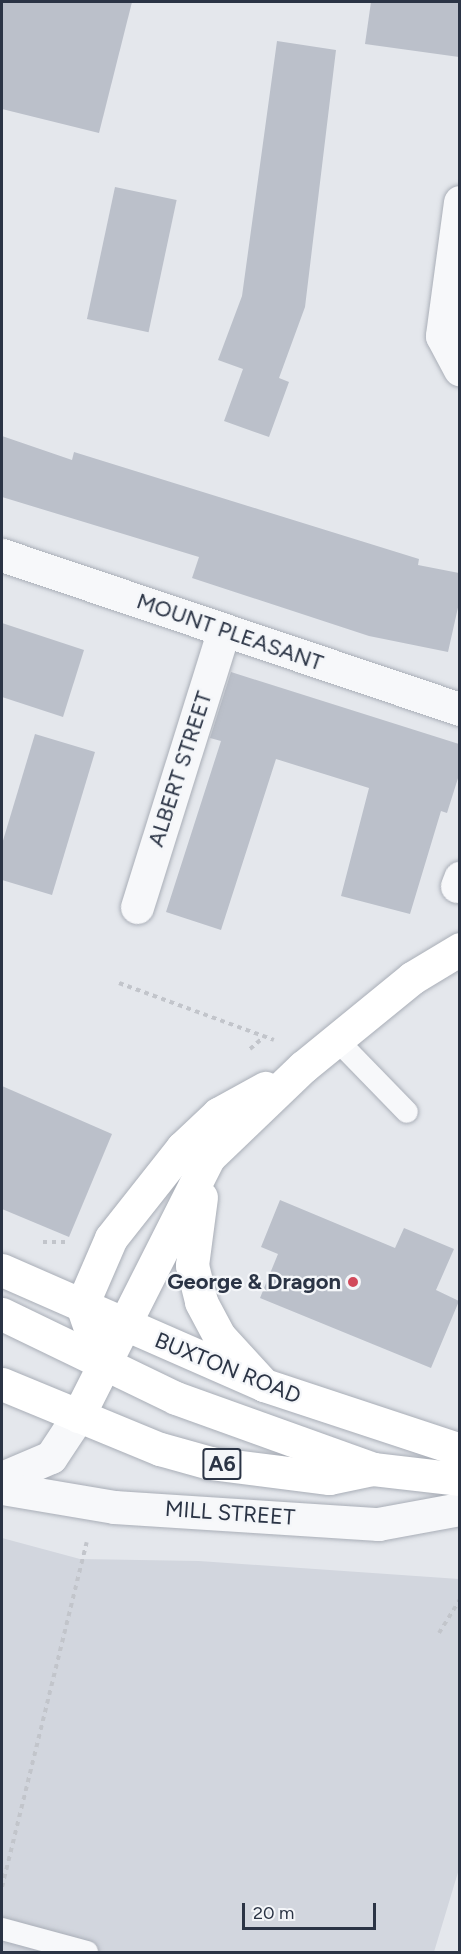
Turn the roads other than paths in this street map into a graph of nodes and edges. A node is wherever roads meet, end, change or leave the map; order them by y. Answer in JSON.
{"nodes":[{"id":1,"x":459,"y":202,"type":"edge"},
{"id":2,"x":459,"y":370,"type":"edge"},
{"id":3,"x":2,"y":555,"type":"edge"},
{"id":4,"x":224,"y":630,"type":"junction"},
{"id":5,"x":459,"y":709,"type":"edge"},
{"id":6,"x":137,"y":907,"type":"dead end"},
{"id":7,"x":459,"y":949,"type":"edge"},
{"id":8,"x":337,"y":1040,"type":"junction"},
{"id":9,"x":307,"y":1064,"type":"junction"},
{"id":10,"x":407,"y":1112,"type":"dead end"},
{"id":11,"x":209,"y":1157,"type":"junction"},
{"id":12,"x":2,"y":1270,"type":"edge"},
{"id":13,"x":82,"y":1305,"type":"junction"},
{"id":14,"x":2,"y":1314,"type":"edge"},
{"id":15,"x":124,"y":1326,"type":"junction"},
{"id":16,"x":103,"y":1366,"type":"junction"},
{"id":17,"x":2,"y":1384,"type":"edge"},
{"id":18,"x":264,"y":1385,"type":"junction"},
{"id":19,"x":78,"y":1416,"type":"junction"},
{"id":20,"x":459,"y":1450,"type":"edge"},
{"id":21,"x":374,"y":1469,"type":"junction"},
{"id":22,"x":2,"y":1478,"type":"edge"},
{"id":23,"x":459,"y":1479,"type":"edge"},
{"id":24,"x":2,"y":1488,"type":"edge"},
{"id":25,"x":459,"y":1509,"type":"edge"},
{"id":26,"x":2,"y":1929,"type":"edge"},
{"id":27,"x":87,"y":1953,"type":"edge"}],
"edges":[{"from":1,"to":2,"type":"street"},
{"from":3,"to":4,"type":"street","name":"MOUNT PLEASANT"},
{"from":4,"to":5,"type":"street","name":"MOUNT PLEASANT"},
{"from":4,"to":6,"type":"street","name":"ALBERT STREET"},
{"from":7,"to":8,"type":"main road"},
{"from":8,"to":9,"type":"main road"},
{"from":8,"to":10,"type":"lane"},
{"from":9,"to":11,"type":"main road"},
{"from":9,"to":13,"type":"main road"},
{"from":11,"to":15,"type":"main road"},
{"from":11,"to":18,"type":"main road"},
{"from":12,"to":13,"type":"main road","name":"BUXTON ROAD"},
{"from":13,"to":15,"type":"main road","name":"BUXTON ROAD"},
{"from":13,"to":16,"type":"main road"},
{"from":14,"to":16,"type":"main road","number":"A6"},
{"from":15,"to":16,"type":"main road"},
{"from":15,"to":18,"type":"main road","name":"BUXTON ROAD"},
{"from":16,"to":19,"type":"main road"},
{"from":16,"to":21,"type":"main road","number":"A6"},
{"from":17,"to":19,"type":"main road","number":"A6"},
{"from":18,"to":20,"type":"main road","name":"BUXTON ROAD"},
{"from":19,"to":21,"type":"main road","number":"A6"},
{"from":19,"to":22,"type":"street"},
{"from":21,"to":23,"type":"main road","number":"A6"},
{"from":24,"to":25,"type":"street","name":"MILL STREET"},
{"from":26,"to":27,"type":"lane"}]}
